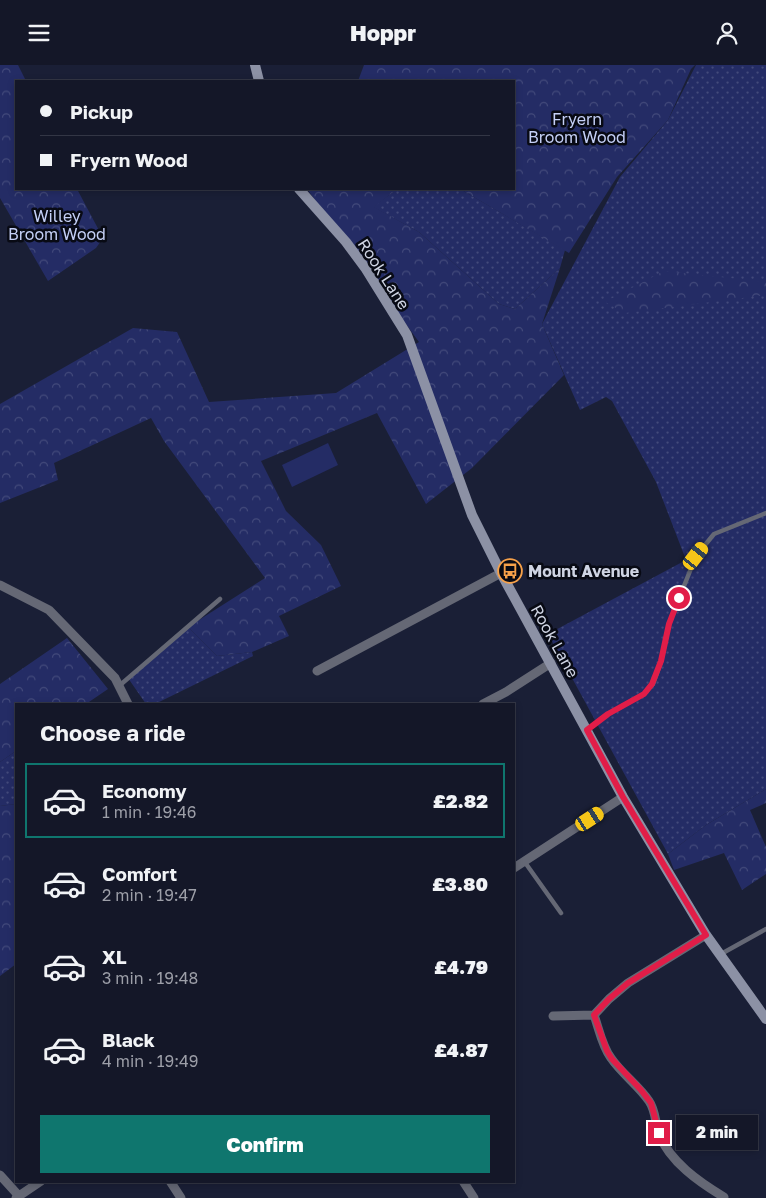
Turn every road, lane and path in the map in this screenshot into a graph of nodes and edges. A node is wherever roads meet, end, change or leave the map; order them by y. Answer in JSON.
{"nodes":[{"id":1,"x":255,"y":65,"type":"edge"},
{"id":2,"x":258,"y":80,"type":"edge"},
{"id":3,"x":300,"y":190,"type":"edge"},
{"id":4,"x":766,"y":513,"type":"edge"},
{"id":5,"x":502,"y":573,"type":"junction"},
{"id":6,"x":0,"y":585,"type":"edge"},
{"id":7,"x":220,"y":599,"type":"dead end"},
{"id":8,"x":551,"y":663,"type":"junction"},
{"id":9,"x":317,"y":671,"type":"dead end"},
{"id":10,"x":119,"y":686,"type":"junction"},
{"id":11,"x":128,"y":703,"type":"edge"},
{"id":12,"x":485,"y":703,"type":"edge"},
{"id":13,"x":587,"y":730,"type":"junction"},
{"id":14,"x":623,"y":797,"type":"junction"},
{"id":15,"x":524,"y":861,"type":"junction"},
{"id":16,"x":515,"y":867,"type":"edge"},
{"id":17,"x":561,"y":913,"type":"dead end"},
{"id":18,"x":766,"y":929,"type":"edge"},
{"id":19,"x":706,"y":935,"type":"junction"},
{"id":20,"x":720,"y":954,"type":"junction"},
{"id":21,"x":594,"y":1015,"type":"junction"},
{"id":22,"x":553,"y":1016,"type":"dead end"},
{"id":23,"x":766,"y":1019,"type":"edge"},
{"id":24,"x":0,"y":1175,"type":"edge"},
{"id":25,"x":38,"y":1183,"type":"edge"},
{"id":26,"x":171,"y":1183,"type":"edge"},
{"id":27,"x":464,"y":1183,"type":"edge"},
{"id":28,"x":17,"y":1197,"type":"edge"},
{"id":29,"x":724,"y":1197,"type":"edge"},
{"id":30,"x":181,"y":1198,"type":"edge"},
{"id":31,"x":474,"y":1198,"type":"edge"}],
"edges":[{"from":1,"to":2,"type":"main road"},
{"from":3,"to":5,"type":"main road","name":"Rook Lane"},
{"from":4,"to":13,"type":"lane"},
{"from":5,"to":8,"type":"main road","name":"Rook Lane"},
{"from":5,"to":9,"type":"street"},
{"from":6,"to":10,"type":"street"},
{"from":7,"to":10,"type":"lane"},
{"from":8,"to":12,"type":"street"},
{"from":8,"to":13,"type":"main road","name":"Rook Lane"},
{"from":10,"to":11,"type":"street"},
{"from":13,"to":14,"type":"main road","name":"Rook Lane"},
{"from":14,"to":15,"type":"street"},
{"from":14,"to":19,"type":"main road","name":"Rook Lane"},
{"from":15,"to":16,"type":"street"},
{"from":15,"to":17,"type":"lane"},
{"from":18,"to":20,"type":"lane"},
{"from":19,"to":20,"type":"main road","name":"Rook Lane"},
{"from":19,"to":21,"type":"street"},
{"from":20,"to":23,"type":"main road","name":"Rook Lane"},
{"from":21,"to":22,"type":"street"},
{"from":21,"to":29,"type":"street"},
{"from":24,"to":28,"type":"street"},
{"from":25,"to":28,"type":"street"},
{"from":26,"to":30,"type":"street"},
{"from":27,"to":31,"type":"street"}]}
